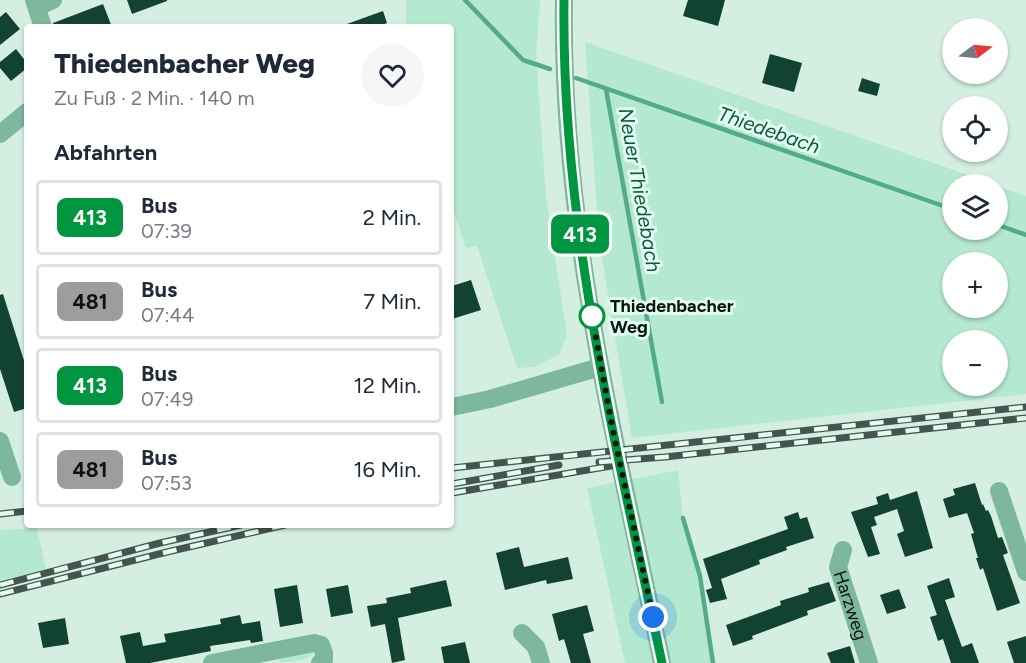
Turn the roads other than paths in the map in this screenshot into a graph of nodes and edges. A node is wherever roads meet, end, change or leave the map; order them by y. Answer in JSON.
{"nodes":[{"id":1,"x":564,"y":0,"type":"edge"},
{"id":2,"x":41,"y":2,"type":"edge"},
{"id":3,"x":43,"y":24,"type":"edge"},
{"id":4,"x":24,"y":114,"type":"edge"},
{"id":5,"x":0,"y":134,"type":"edge"},
{"id":6,"x":600,"y":367,"type":"junction"},
{"id":7,"x":454,"y":407,"type":"edge"},
{"id":8,"x":0,"y":441,"type":"edge"},
{"id":9,"x":13,"y":477,"type":"edge"},
{"id":10,"x":999,"y":491,"type":"dead end"},
{"id":11,"x":843,"y":550,"type":"dead end"},
{"id":12,"x":1026,"y":572,"type":"edge"},
{"id":13,"x":522,"y":633,"type":"dead end"},
{"id":14,"x":212,"y":663,"type":"edge"},
{"id":15,"x":320,"y":663,"type":"edge"},
{"id":16,"x":541,"y":663,"type":"edge"},
{"id":17,"x":662,"y":663,"type":"edge"},
{"id":18,"x":869,"y":663,"type":"edge"}],
"edges":[{"from":1,"to":6,"type":"street"},
{"from":2,"to":3,"type":"street"},
{"from":4,"to":5,"type":"street"},
{"from":6,"to":7,"type":"street"},
{"from":6,"to":17,"type":"street"},
{"from":8,"to":9,"type":"street"},
{"from":10,"to":12,"type":"street"},
{"from":11,"to":18,"type":"street","name":"Harzweg"},
{"from":13,"to":16,"type":"street"},
{"from":14,"to":15,"type":"street"}]}
